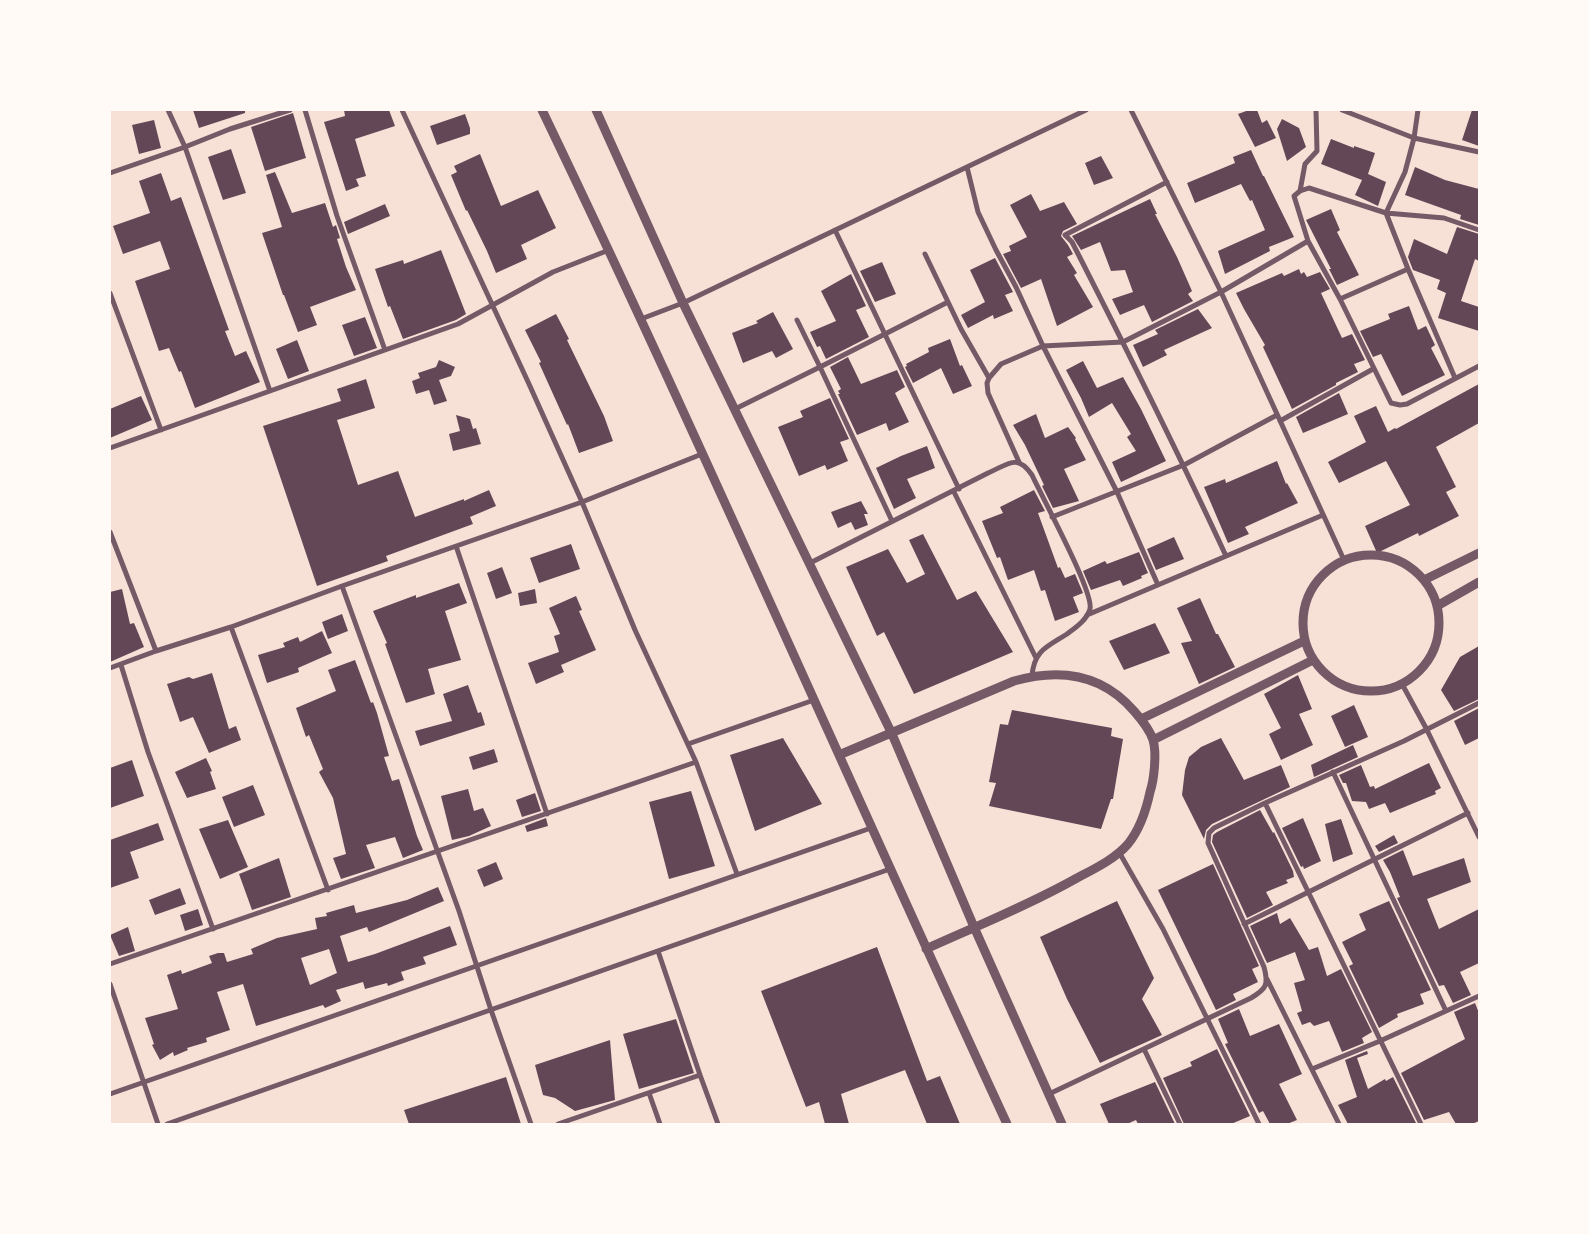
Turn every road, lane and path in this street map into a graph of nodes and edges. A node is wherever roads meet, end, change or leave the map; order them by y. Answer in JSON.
{"nodes":[{"id":1,"x":168,"y":110,"type":"edge"},
{"id":2,"x":290,"y":110,"type":"edge"},
{"id":3,"x":305,"y":110,"type":"edge"},
{"id":4,"x":402,"y":110,"type":"edge"},
{"id":5,"x":542,"y":110,"type":"edge"},
{"id":6,"x":596,"y":110,"type":"edge"},
{"id":7,"x":1086,"y":110,"type":"edge"},
{"id":8,"x":1131,"y":110,"type":"edge"},
{"id":9,"x":1316,"y":110,"type":"edge"},
{"id":10,"x":1342,"y":110,"type":"edge"},
{"id":11,"x":1418,"y":110,"type":"edge"},
{"id":12,"x":1414,"y":138,"type":"junction"},
{"id":13,"x":185,"y":147,"type":"junction"},
{"id":14,"x":1479,"y":152,"type":"edge"},
{"id":15,"x":967,"y":167,"type":"junction"},
{"id":16,"x":110,"y":173,"type":"edge"},
{"id":17,"x":1167,"y":182,"type":"junction"},
{"id":18,"x":1300,"y":191,"type":"junction"},
{"id":19,"x":1386,"y":213,"type":"junction"},
{"id":20,"x":835,"y":230,"type":"junction"},
{"id":21,"x":1479,"y":230,"type":"edge"},
{"id":22,"x":1308,"y":241,"type":"junction"},
{"id":23,"x":609,"y":250,"type":"junction"},
{"id":24,"x":925,"y":254,"type":"dead end"},
{"id":25,"x":1408,"y":269,"type":"junction"},
{"id":26,"x":1221,"y":292,"type":"junction"},
{"id":27,"x":110,"y":293,"type":"edge"},
{"id":28,"x":1340,"y":299,"type":"junction"},
{"id":29,"x":948,"y":302,"type":"junction"},
{"id":30,"x":683,"y":303,"type":"junction"},
{"id":31,"x":493,"y":306,"type":"junction"},
{"id":32,"x":641,"y":320,"type":"junction"},
{"id":33,"x":797,"y":320,"type":"dead end"},
{"id":34,"x":884,"y":334,"type":"junction"},
{"id":35,"x":1123,"y":342,"type":"junction"},
{"id":36,"x":1043,"y":346,"type":"junction"},
{"id":37,"x":385,"y":350,"type":"junction"},
{"id":38,"x":1479,"y":366,"type":"edge"},
{"id":39,"x":820,"y":367,"type":"junction"},
{"id":40,"x":1373,"y":369,"type":"junction"},
{"id":41,"x":989,"y":378,"type":"junction"},
{"id":42,"x":1455,"y":378,"type":"junction"},
{"id":43,"x":270,"y":391,"type":"junction"},
{"id":44,"x":735,"y":409,"type":"junction"},
{"id":45,"x":1277,"y":415,"type":"junction"},
{"id":46,"x":1280,"y":422,"type":"junction"},
{"id":47,"x":161,"y":430,"type":"junction"},
{"id":48,"x":110,"y":448,"type":"edge"},
{"id":49,"x":702,"y":454,"type":"junction"},
{"id":50,"x":1019,"y":462,"type":"junction"},
{"id":51,"x":1184,"y":464,"type":"junction"},
{"id":52,"x":956,"y":490,"type":"junction"},
{"id":53,"x":1117,"y":492,"type":"junction"},
{"id":54,"x":582,"y":502,"type":"junction"},
{"id":55,"x":1323,"y":514,"type":"junction"},
{"id":56,"x":1052,"y":517,"type":"junction"},
{"id":57,"x":892,"y":521,"type":"junction"},
{"id":58,"x":110,"y":532,"type":"edge"},
{"id":59,"x":456,"y":546,"type":"junction"},
{"id":60,"x":118,"y":553,"type":"junction"},
{"id":61,"x":1479,"y":553,"type":"edge"},
{"id":62,"x":110,"y":556,"type":"edge"},
{"id":63,"x":1226,"y":556,"type":"junction"},
{"id":64,"x":1344,"y":560,"type":"junction"},
{"id":65,"x":810,"y":563,"type":"junction"},
{"id":66,"x":1424,"y":580,"type":"junction"},
{"id":67,"x":1479,"y":582,"type":"edge"},
{"id":68,"x":1158,"y":585,"type":"junction"},
{"id":69,"x":342,"y":586,"type":"junction"},
{"id":70,"x":1437,"y":606,"type":"junction"},
{"id":71,"x":1087,"y":615,"type":"junction"},
{"id":72,"x":231,"y":627,"type":"junction"},
{"id":73,"x":1304,"y":642,"type":"junction"},
{"id":74,"x":156,"y":652,"type":"junction"},
{"id":75,"x":1036,"y":658,"type":"junction"},
{"id":76,"x":1313,"y":660,"type":"junction"},
{"id":77,"x":121,"y":665,"type":"junction"},
{"id":78,"x":110,"y":668,"type":"edge"},
{"id":79,"x":1032,"y":676,"type":"junction"},
{"id":80,"x":1402,"y":684,"type":"junction"},
{"id":81,"x":814,"y":700,"type":"junction"},
{"id":82,"x":1479,"y":703,"type":"edge"},
{"id":83,"x":1141,"y":719,"type":"junction"},
{"id":84,"x":1426,"y":728,"type":"junction"},
{"id":85,"x":892,"y":734,"type":"junction"},
{"id":86,"x":1153,"y":740,"type":"junction"},
{"id":87,"x":688,"y":744,"type":"junction"},
{"id":88,"x":839,"y":756,"type":"junction"},
{"id":89,"x":696,"y":762,"type":"junction"},
{"id":90,"x":1333,"y":772,"type":"junction"},
{"id":91,"x":1265,"y":803,"type":"junction"},
{"id":92,"x":1468,"y":813,"type":"junction"},
{"id":93,"x":547,"y":814,"type":"junction"},
{"id":94,"x":872,"y":828,"type":"junction"},
{"id":95,"x":1479,"y":837,"type":"edge"},
{"id":96,"x":438,"y":852,"type":"junction"},
{"id":97,"x":1119,"y":852,"type":"junction"},
{"id":98,"x":1375,"y":860,"type":"junction"},
{"id":99,"x":890,"y":869,"type":"junction"},
{"id":100,"x":738,"y":874,"type":"junction"},
{"id":101,"x":328,"y":890,"type":"junction"},
{"id":102,"x":1308,"y":892,"type":"junction"},
{"id":103,"x":1244,"y":924,"type":"junction"},
{"id":104,"x":974,"y":927,"type":"junction"},
{"id":105,"x":213,"y":929,"type":"junction"},
{"id":106,"x":926,"y":949,"type":"junction"},
{"id":107,"x":658,"y":951,"type":"junction"},
{"id":108,"x":110,"y":964,"type":"edge"},
{"id":109,"x":477,"y":966,"type":"junction"},
{"id":110,"x":1267,"y":978,"type":"junction"},
{"id":111,"x":110,"y":984,"type":"edge"},
{"id":112,"x":1479,"y":996,"type":"edge"},
{"id":113,"x":491,"y":1010,"type":"junction"},
{"id":114,"x":1446,"y":1011,"type":"junction"},
{"id":115,"x":1207,"y":1018,"type":"junction"},
{"id":116,"x":1380,"y":1041,"type":"junction"},
{"id":117,"x":1144,"y":1049,"type":"junction"},
{"id":118,"x":1312,"y":1069,"type":"junction"},
{"id":119,"x":700,"y":1075,"type":"junction"},
{"id":120,"x":143,"y":1082,"type":"junction"},
{"id":121,"x":648,"y":1093,"type":"junction"},
{"id":122,"x":110,"y":1094,"type":"edge"},
{"id":123,"x":1049,"y":1094,"type":"junction"},
{"id":124,"x":158,"y":1124,"type":"edge"},
{"id":125,"x":167,"y":1124,"type":"edge"},
{"id":126,"x":531,"y":1124,"type":"edge"},
{"id":127,"x":558,"y":1124,"type":"edge"},
{"id":128,"x":660,"y":1124,"type":"edge"},
{"id":129,"x":718,"y":1124,"type":"edge"},
{"id":130,"x":1007,"y":1124,"type":"edge"},
{"id":131,"x":1062,"y":1124,"type":"edge"},
{"id":132,"x":1180,"y":1124,"type":"edge"},
{"id":133,"x":1259,"y":1124,"type":"edge"},
{"id":134,"x":1339,"y":1124,"type":"edge"},
{"id":135,"x":1421,"y":1124,"type":"edge"}],
"edges":[{"from":1,"to":13,"type":"street"},
{"from":2,"to":13,"type":"street"},
{"from":3,"to":37,"type":"street"},
{"from":4,"to":31,"type":"street"},
{"from":5,"to":23,"type":"street"},
{"from":6,"to":30,"type":"street"},
{"from":7,"to":15,"type":"street"},
{"from":8,"to":17,"type":"street"},
{"from":9,"to":18,"type":"street"},
{"from":10,"to":12,"type":"street"},
{"from":11,"to":12,"type":"street"},
{"from":12,"to":14,"type":"street"},
{"from":12,"to":19,"type":"street"},
{"from":13,"to":16,"type":"street"},
{"from":13,"to":43,"type":"street"},
{"from":15,"to":20,"type":"street"},
{"from":15,"to":36,"type":"street"},
{"from":17,"to":26,"type":"street"},
{"from":17,"to":35,"type":"street"},
{"from":18,"to":19,"type":"street"},
{"from":18,"to":22,"type":"street"},
{"from":19,"to":21,"type":"street"},
{"from":19,"to":25,"type":"street"},
{"from":20,"to":30,"type":"street"},
{"from":20,"to":34,"type":"street"},
{"from":22,"to":26,"type":"street"},
{"from":22,"to":28,"type":"street"},
{"from":23,"to":31,"type":"street"},
{"from":23,"to":32,"type":"street"},
{"from":24,"to":29,"type":"street"},
{"from":25,"to":28,"type":"street"},
{"from":25,"to":42,"type":"street"},
{"from":26,"to":35,"type":"street"},
{"from":26,"to":45,"type":"street"},
{"from":27,"to":47,"type":"street"},
{"from":28,"to":40,"type":"street"},
{"from":29,"to":34,"type":"street"},
{"from":29,"to":41,"type":"street"},
{"from":30,"to":32,"type":"street"},
{"from":30,"to":44,"type":"street"},
{"from":31,"to":37,"type":"street"},
{"from":31,"to":54,"type":"street"},
{"from":32,"to":49,"type":"street"},
{"from":33,"to":39,"type":"street"},
{"from":34,"to":39,"type":"street"},
{"from":34,"to":52,"type":"street"},
{"from":35,"to":36,"type":"street"},
{"from":35,"to":51,"type":"street"},
{"from":36,"to":41,"type":"street"},
{"from":36,"to":53,"type":"street"},
{"from":37,"to":43,"type":"street"},
{"from":38,"to":42,"type":"street"},
{"from":39,"to":44,"type":"street"},
{"from":39,"to":57,"type":"street"},
{"from":40,"to":42,"type":"street"},
{"from":40,"to":46,"type":"street"},
{"from":41,"to":50,"type":"street"},
{"from":43,"to":47,"type":"street"},
{"from":44,"to":65,"type":"street"},
{"from":45,"to":46,"type":"street"},
{"from":45,"to":51,"type":"street"},
{"from":46,"to":55,"type":"street"},
{"from":47,"to":48,"type":"street"},
{"from":49,"to":54,"type":"street"},
{"from":49,"to":81,"type":"street"},
{"from":50,"to":52,"type":"street"},
{"from":50,"to":56,"type":"street"},
{"from":51,"to":53,"type":"street"},
{"from":51,"to":63,"type":"street"},
{"from":52,"to":57,"type":"street"},
{"from":52,"to":75,"type":"street"},
{"from":53,"to":56,"type":"street"},
{"from":53,"to":68,"type":"street"},
{"from":54,"to":59,"type":"street"},
{"from":54,"to":87,"type":"street"},
{"from":55,"to":63,"type":"street"},
{"from":55,"to":64,"type":"street"},
{"from":56,"to":71,"type":"street"},
{"from":57,"to":65,"type":"street"},
{"from":58,"to":60,"type":"street"},
{"from":59,"to":69,"type":"street"},
{"from":59,"to":93,"type":"street"},
{"from":60,"to":62,"type":"street"},
{"from":60,"to":74,"type":"street"},
{"from":61,"to":66,"type":"street"},
{"from":63,"to":68,"type":"street"},
{"from":64,"to":66,"type":"street"},
{"from":64,"to":73,"type":"street"},
{"from":65,"to":85,"type":"street"},
{"from":66,"to":70,"type":"street"},
{"from":67,"to":70,"type":"street"},
{"from":68,"to":71,"type":"street"},
{"from":69,"to":72,"type":"street"},
{"from":69,"to":96,"type":"street"},
{"from":70,"to":80,"type":"street"},
{"from":71,"to":75,"type":"street"},
{"from":72,"to":74,"type":"street"},
{"from":72,"to":101,"type":"street"},
{"from":73,"to":76,"type":"street"},
{"from":73,"to":83,"type":"street"},
{"from":74,"to":77,"type":"street"},
{"from":75,"to":79,"type":"street"},
{"from":76,"to":80,"type":"street"},
{"from":76,"to":86,"type":"street"},
{"from":77,"to":78,"type":"street"},
{"from":77,"to":105,"type":"street"},
{"from":79,"to":83,"type":"street"},
{"from":79,"to":85,"type":"street"},
{"from":80,"to":84,"type":"street"},
{"from":81,"to":87,"type":"street"},
{"from":81,"to":88,"type":"street"},
{"from":82,"to":84,"type":"street"},
{"from":83,"to":86,"type":"street"},
{"from":84,"to":90,"type":"street"},
{"from":84,"to":92,"type":"street"},
{"from":85,"to":88,"type":"street"},
{"from":85,"to":104,"type":"street"},
{"from":86,"to":97,"type":"street"},
{"from":87,"to":89,"type":"street"},
{"from":88,"to":94,"type":"street"},
{"from":89,"to":93,"type":"street"},
{"from":89,"to":100,"type":"street"},
{"from":90,"to":91,"type":"street"},
{"from":90,"to":98,"type":"street"},
{"from":91,"to":102,"type":"street"},
{"from":91,"to":103,"type":"street"},
{"from":92,"to":95,"type":"street"},
{"from":92,"to":98,"type":"street"},
{"from":93,"to":96,"type":"street"},
{"from":94,"to":99,"type":"street"},
{"from":94,"to":100,"type":"street"},
{"from":96,"to":101,"type":"street"},
{"from":96,"to":109,"type":"street"},
{"from":97,"to":104,"type":"street"},
{"from":97,"to":115,"type":"street"},
{"from":98,"to":102,"type":"street"},
{"from":98,"to":114,"type":"street"},
{"from":99,"to":106,"type":"street"},
{"from":99,"to":107,"type":"street"},
{"from":100,"to":109,"type":"street"},
{"from":101,"to":105,"type":"street"},
{"from":102,"to":103,"type":"street"},
{"from":102,"to":116,"type":"street"},
{"from":103,"to":110,"type":"street"},
{"from":104,"to":106,"type":"street"},
{"from":104,"to":123,"type":"street"},
{"from":105,"to":108,"type":"street"},
{"from":106,"to":130,"type":"street"},
{"from":107,"to":113,"type":"street"},
{"from":107,"to":119,"type":"street"},
{"from":109,"to":113,"type":"street"},
{"from":109,"to":120,"type":"street"},
{"from":110,"to":115,"type":"street"},
{"from":110,"to":118,"type":"street"},
{"from":111,"to":120,"type":"street"},
{"from":112,"to":114,"type":"street"},
{"from":113,"to":125,"type":"street"},
{"from":113,"to":126,"type":"street"},
{"from":114,"to":116,"type":"street"},
{"from":115,"to":117,"type":"street"},
{"from":115,"to":133,"type":"street"},
{"from":116,"to":118,"type":"street"},
{"from":116,"to":135,"type":"street"},
{"from":117,"to":123,"type":"street"},
{"from":117,"to":132,"type":"street"},
{"from":118,"to":134,"type":"street"},
{"from":119,"to":121,"type":"street"},
{"from":119,"to":129,"type":"street"},
{"from":120,"to":122,"type":"street"},
{"from":120,"to":124,"type":"street"},
{"from":121,"to":127,"type":"street"},
{"from":121,"to":128,"type":"street"},
{"from":123,"to":131,"type":"street"}]}
